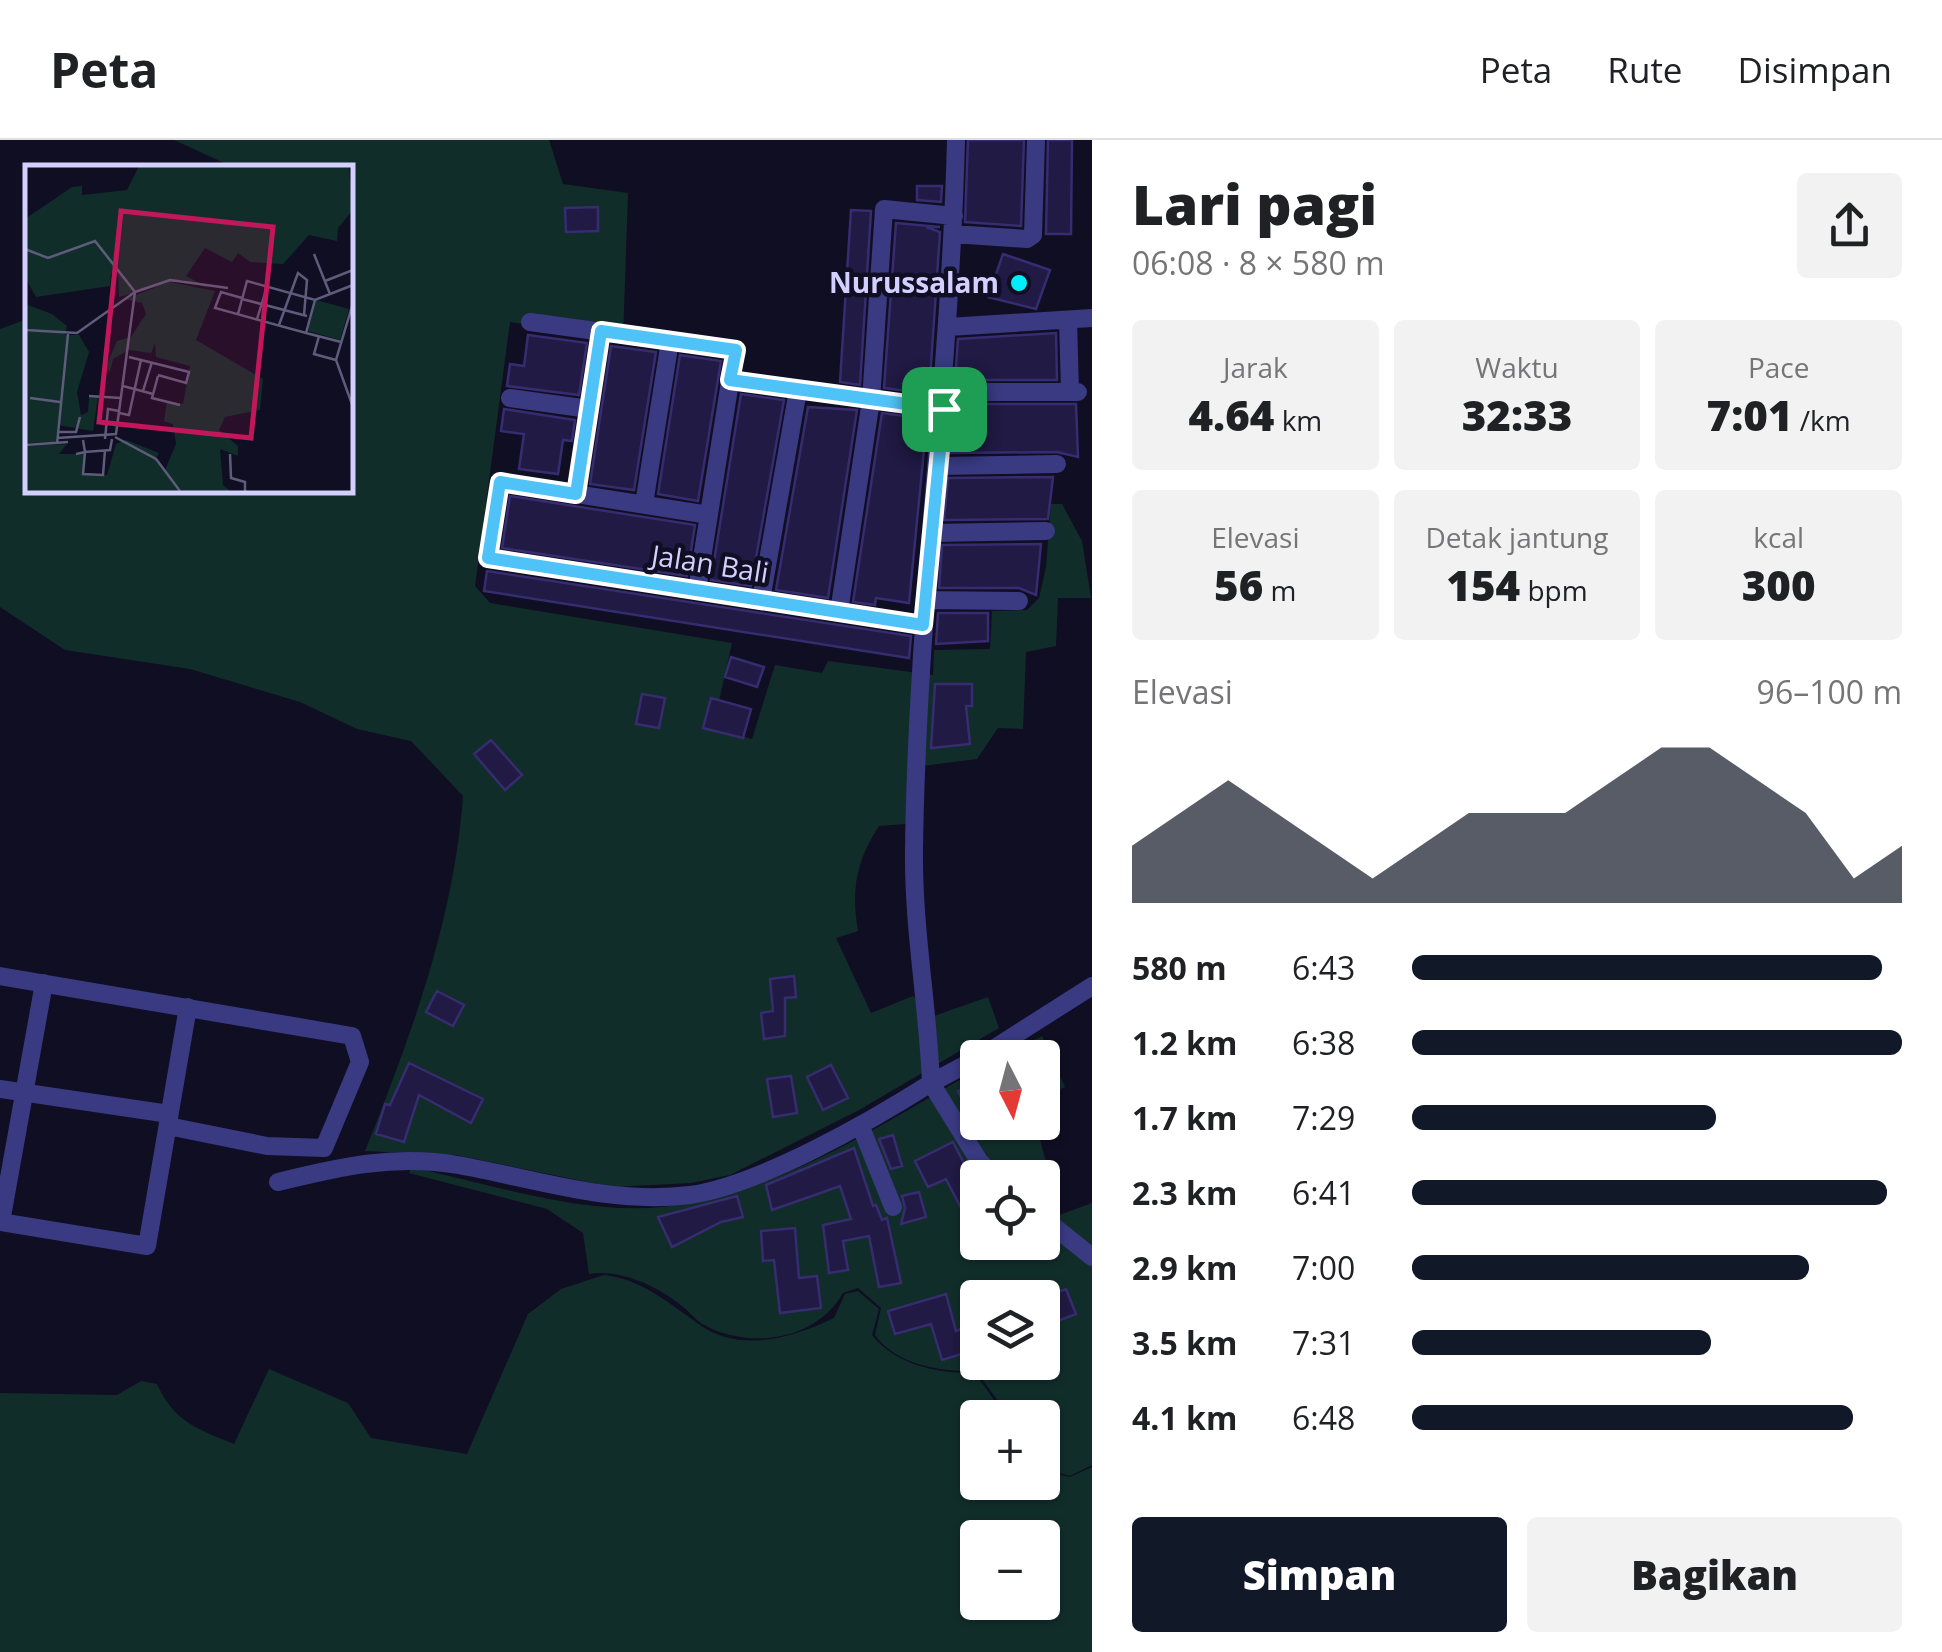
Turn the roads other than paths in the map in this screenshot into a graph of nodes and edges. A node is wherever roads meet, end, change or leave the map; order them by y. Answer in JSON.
{"nodes":[{"id":1,"x":956,"y":140,"type":"edge"},
{"id":2,"x":1036,"y":140,"type":"edge"},
{"id":3,"x":954,"y":225,"type":"junction"},
{"id":4,"x":1092,"y":318,"type":"edge"},
{"id":5,"x":1068,"y":320,"type":"junction"},
{"id":6,"x":530,"y":322,"type":"dead end"},
{"id":7,"x":948,"y":328,"type":"junction"},
{"id":8,"x":601,"y":331,"type":"junction"},
{"id":9,"x":670,"y":341,"type":"junction"},
{"id":10,"x":730,"y":380,"type":"junction"},
{"id":11,"x":798,"y":390,"type":"junction"},
{"id":12,"x":510,"y":398,"type":"dead end"},
{"id":13,"x":872,"y":400,"type":"junction"},
{"id":14,"x":944,"y":400,"type":"junction"},
{"id":15,"x":589,"y":409,"type":"junction"},
{"id":16,"x":1057,"y":464,"type":"dead end"},
{"id":17,"x":938,"y":466,"type":"junction"},
{"id":18,"x":576,"y":494,"type":"junction"},
{"id":19,"x":644,"y":504,"type":"junction"},
{"id":20,"x":709,"y":515,"type":"junction"},
{"id":21,"x":1046,"y":531,"type":"dead end"},
{"id":22,"x":932,"y":533,"type":"junction"},
{"id":23,"x":697,"y":590,"type":"junction"},
{"id":24,"x":761,"y":600,"type":"junction"},
{"id":25,"x":925,"y":600,"type":"junction"},
{"id":26,"x":1019,"y":600,"type":"dead end"},
{"id":27,"x":838,"y":612,"type":"junction"},
{"id":28,"x":923,"y":625,"type":"junction"},
{"id":29,"x":0,"y":976,"type":"edge"},
{"id":30,"x":44,"y":983,"type":"junction"},
{"id":31,"x":1092,"y":986,"type":"edge"},
{"id":32,"x":188,"y":1007,"type":"junction"},
{"id":33,"x":1006,"y":1040,"type":"edge"},
{"id":34,"x":960,"y":1068,"type":"edge"},
{"id":35,"x":931,"y":1084,"type":"junction"},
{"id":36,"x":0,"y":1089,"type":"edge"},
{"id":37,"x":24,"y":1092,"type":"junction"},
{"id":38,"x":169,"y":1120,"type":"junction"},
{"id":39,"x":860,"y":1127,"type":"junction"},
{"id":40,"x":979,"y":1160,"type":"edge"},
{"id":41,"x":278,"y":1182,"type":"dead end"},
{"id":42,"x":892,"y":1207,"type":"dead end"},
{"id":43,"x":0,"y":1222,"type":"edge"},
{"id":44,"x":1060,"y":1232,"type":"edge"},
{"id":45,"x":1092,"y":1257,"type":"edge"}],
"edges":[{"from":1,"to":3,"type":"street"},
{"from":2,"to":3,"type":"street"},
{"from":3,"to":7,"type":"street"},
{"from":3,"to":13,"type":"street"},
{"from":4,"to":5,"type":"street"},
{"from":5,"to":7,"type":"street"},
{"from":5,"to":14,"type":"street"},
{"from":6,"to":8,"type":"street"},
{"from":7,"to":14,"type":"street"},
{"from":8,"to":9,"type":"street"},
{"from":8,"to":15,"type":"street"},
{"from":9,"to":10,"type":"street"},
{"from":9,"to":19,"type":"street"},
{"from":10,"to":11,"type":"street"},
{"from":10,"to":20,"type":"street"},
{"from":11,"to":13,"type":"street"},
{"from":11,"to":24,"type":"street"},
{"from":12,"to":15,"type":"street"},
{"from":13,"to":14,"type":"street"},
{"from":13,"to":27,"type":"street"},
{"from":14,"to":17,"type":"street"},
{"from":15,"to":18,"type":"street"},
{"from":16,"to":17,"type":"street"},
{"from":17,"to":22,"type":"street"},
{"from":18,"to":19,"type":"street"},
{"from":18,"to":23,"type":"street","name":"Jalan Bali"},
{"from":19,"to":20,"type":"street"},
{"from":20,"to":23,"type":"street"},
{"from":21,"to":22,"type":"street"},
{"from":22,"to":25,"type":"street"},
{"from":23,"to":24,"type":"street","name":"Jalan Bali"},
{"from":24,"to":27,"type":"street","name":"Jalan Bali"},
{"from":25,"to":26,"type":"street"},
{"from":25,"to":28,"type":"street"},
{"from":27,"to":28,"type":"street","name":"Jalan Bali"},
{"from":28,"to":35,"type":"street"},
{"from":29,"to":30,"type":"street"},
{"from":30,"to":32,"type":"street"},
{"from":30,"to":37,"type":"street"},
{"from":31,"to":33,"type":"street"},
{"from":32,"to":38,"type":"street"},
{"from":32,"to":38,"type":"street"},
{"from":34,"to":35,"type":"street"},
{"from":35,"to":39,"type":"street"},
{"from":35,"to":40,"type":"street"},
{"from":36,"to":37,"type":"street"},
{"from":37,"to":38,"type":"street"},
{"from":37,"to":43,"type":"street"},
{"from":38,"to":43,"type":"street"},
{"from":39,"to":41,"type":"street"},
{"from":39,"to":42,"type":"street"},
{"from":44,"to":45,"type":"street"}]}
